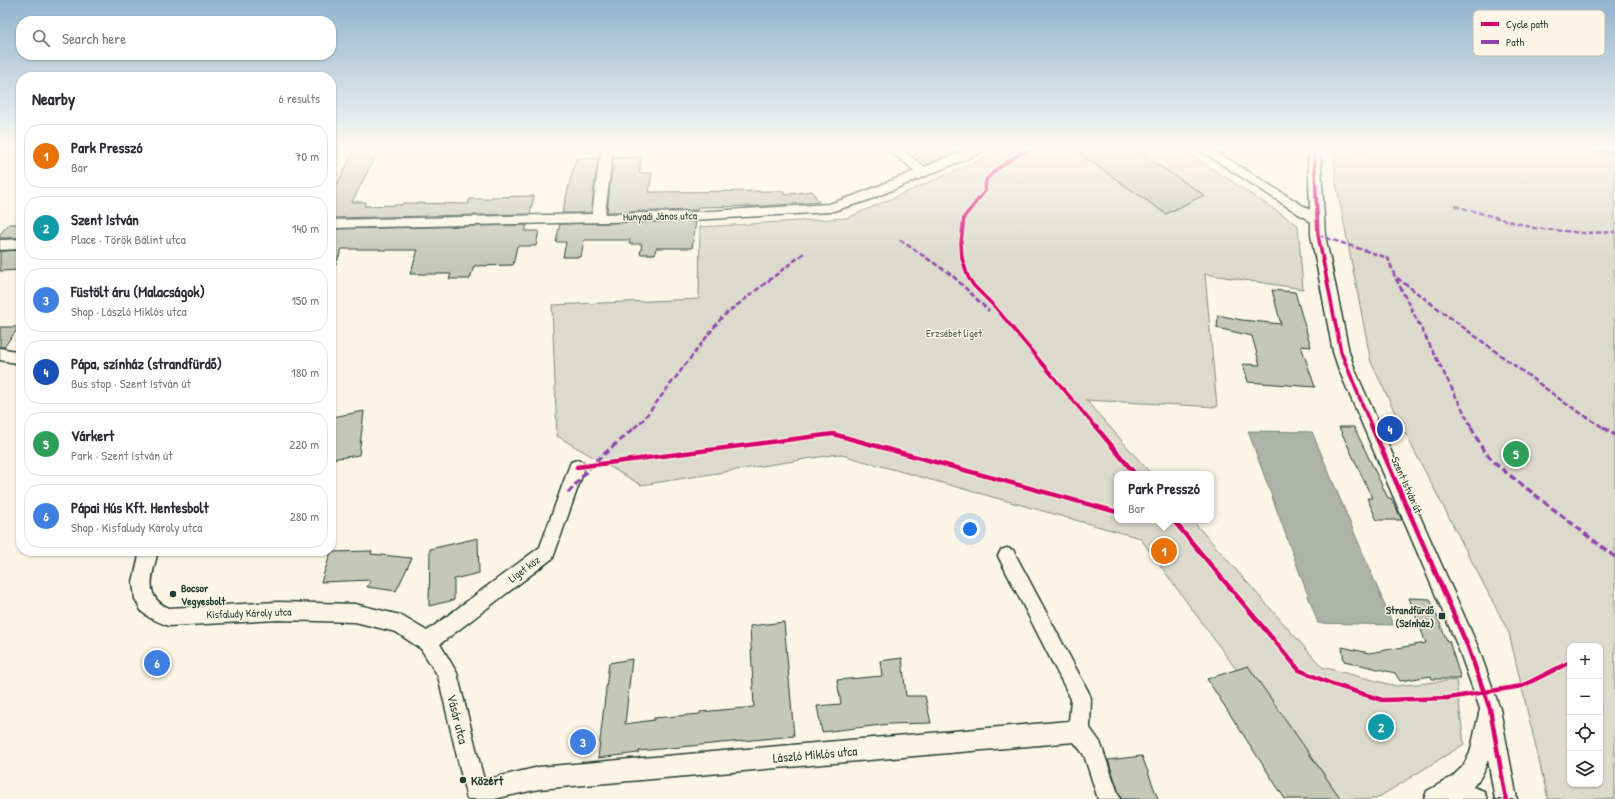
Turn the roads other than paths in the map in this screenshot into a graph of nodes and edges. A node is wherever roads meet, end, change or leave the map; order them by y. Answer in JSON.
{"nodes":[{"id":1,"x":602,"y":186,"type":"edge"},
{"id":2,"x":889,"y":186,"type":"edge"},
{"id":3,"x":1263,"y":186,"type":"edge"},
{"id":4,"x":1316,"y":186,"type":"edge"},
{"id":5,"x":598,"y":218,"type":"junction"},
{"id":6,"x":1317,"y":220,"type":"junction"},
{"id":7,"x":336,"y":224,"type":"edge"},
{"id":8,"x":16,"y":244,"type":"edge"},
{"id":9,"x":0,"y":245,"type":"edge"},
{"id":10,"x":0,"y":354,"type":"edge"},
{"id":11,"x":16,"y":357,"type":"edge"},
{"id":12,"x":577,"y":466,"type":"dead end"},
{"id":13,"x":148,"y":556,"type":"edge"},
{"id":14,"x":1007,"y":556,"type":"dead end"},
{"id":15,"x":428,"y":642,"type":"junction"},
{"id":16,"x":1490,"y":709,"type":"junction"},
{"id":17,"x":1079,"y":731,"type":"junction"},
{"id":18,"x":478,"y":795,"type":"edge"},
{"id":19,"x":1438,"y":797,"type":"edge"},
{"id":20,"x":1109,"y":799,"type":"edge"},
{"id":21,"x":1476,"y":799,"type":"edge"},
{"id":22,"x":1506,"y":799,"type":"edge"}],
"edges":[{"from":1,"to":5,"type":"street"},
{"from":2,"to":5,"type":"street","name":"Hunyadi János utca"},
{"from":3,"to":6,"type":"street"},
{"from":4,"to":6,"type":"street","name":"Szent István út"},
{"from":5,"to":7,"type":"street","name":"Hunyadi János utca"},
{"from":6,"to":16,"type":"street","name":"Szent István út"},
{"from":8,"to":9,"type":"street"},
{"from":10,"to":11,"type":"street"},
{"from":12,"to":15,"type":"street","name":"Liget köz"},
{"from":13,"to":15,"type":"street","name":"Kisfaludy Károly utca"},
{"from":14,"to":17,"type":"street"},
{"from":15,"to":18,"type":"street","name":"Vásár utca"},
{"from":16,"to":19,"type":"street"},
{"from":16,"to":22,"type":"street","name":"Szent István út"},
{"from":17,"to":18,"type":"street","name":"László Miklós utca"},
{"from":17,"to":20,"type":"street"},
{"from":19,"to":21,"type":"street"}]}
